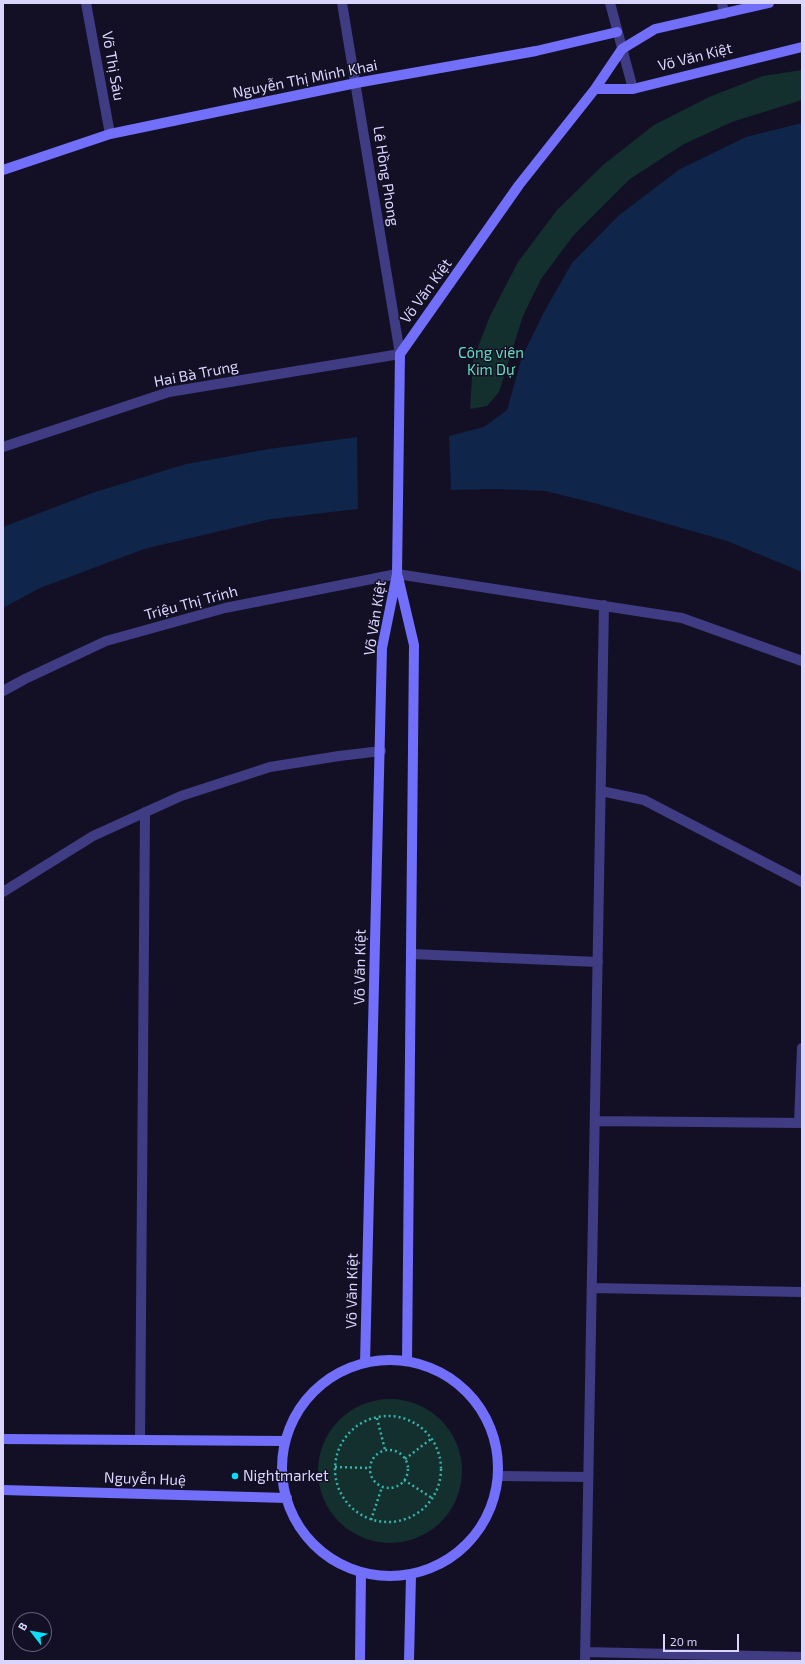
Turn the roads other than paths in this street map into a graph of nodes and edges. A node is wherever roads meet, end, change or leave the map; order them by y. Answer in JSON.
{"nodes":[{"id":1,"x":86,"y":3,"type":"edge"},
{"id":2,"x":342,"y":3,"type":"edge"},
{"id":3,"x":610,"y":3,"type":"edge"},
{"id":4,"x":722,"y":3,"type":"edge"},
{"id":5,"x":769,"y":3,"type":"edge"},
{"id":6,"x":724,"y":14,"type":"junction"},
{"id":7,"x":617,"y":32,"type":"junction"},
{"id":8,"x":802,"y":47,"type":"edge"},
{"id":9,"x":622,"y":49,"type":"junction"},
{"id":10,"x":356,"y":83,"type":"junction"},
{"id":11,"x":595,"y":89,"type":"junction"},
{"id":12,"x":633,"y":89,"type":"junction"},
{"id":13,"x":110,"y":134,"type":"junction"},
{"id":14,"x":3,"y":170,"type":"edge"},
{"id":15,"x":400,"y":354,"type":"junction"},
{"id":16,"x":3,"y":448,"type":"edge"},
{"id":17,"x":397,"y":574,"type":"junction"},
{"id":18,"x":604,"y":605,"type":"junction"},
{"id":19,"x":802,"y":661,"type":"edge"},
{"id":20,"x":3,"y":691,"type":"edge"},
{"id":21,"x":381,"y":751,"type":"junction"},
{"id":22,"x":601,"y":791,"type":"junction"},
{"id":23,"x":145,"y":812,"type":"junction"},
{"id":24,"x":802,"y":882,"type":"edge"},
{"id":25,"x":3,"y":892,"type":"edge"},
{"id":26,"x":411,"y":954,"type":"junction"},
{"id":27,"x":598,"y":962,"type":"junction"},
{"id":28,"x":802,"y":1048,"type":"edge"},
{"id":29,"x":595,"y":1121,"type":"junction"},
{"id":30,"x":800,"y":1123,"type":"edge"},
{"id":31,"x":592,"y":1288,"type":"junction"},
{"id":32,"x":802,"y":1292,"type":"edge"},
{"id":33,"x":407,"y":1362,"type":"junction"},
{"id":34,"x":365,"y":1363,"type":"junction"},
{"id":35,"x":3,"y":1439,"type":"edge"},
{"id":36,"x":140,"y":1440,"type":"junction"},
{"id":37,"x":284,"y":1441,"type":"junction"},
{"id":38,"x":498,"y":1476,"type":"junction"},
{"id":39,"x":588,"y":1477,"type":"junction"},
{"id":40,"x":3,"y":1490,"type":"edge"},
{"id":41,"x":286,"y":1498,"type":"junction"},
{"id":42,"x":361,"y":1572,"type":"junction"},
{"id":43,"x":411,"y":1575,"type":"junction"},
{"id":44,"x":585,"y":1656,"type":"edge"},
{"id":45,"x":802,"y":1657,"type":"edge"},
{"id":46,"x":360,"y":1661,"type":"edge"},
{"id":47,"x":409,"y":1661,"type":"edge"}],
"edges":[{"from":1,"to":13,"type":"street","name":"Võ Thị Sáu"},
{"from":2,"to":10,"type":"street","name":"Lê Hồng Phong"},
{"from":3,"to":7,"type":"street"},
{"from":4,"to":6,"type":"street"},
{"from":5,"to":6,"type":"street","name":"Võ Văn Kiệt"},
{"from":6,"to":9,"type":"street","name":"Võ Văn Kiệt"},
{"from":7,"to":9,"type":"street"},
{"from":7,"to":10,"type":"street","name":"Nguyễn Thị Minh Khai"},
{"from":8,"to":12,"type":"street","name":"Võ Văn Kiệt"},
{"from":9,"to":11,"type":"street","name":"Võ Văn Kiệt"},
{"from":9,"to":12,"type":"street"},
{"from":10,"to":13,"type":"street","name":"Nguyễn Thị Minh Khai"},
{"from":10,"to":15,"type":"street","name":"Lê Hồng Phong"},
{"from":11,"to":12,"type":"street","name":"Võ Văn Kiệt"},
{"from":11,"to":15,"type":"street","name":"Võ Văn Kiệt"},
{"from":13,"to":14,"type":"street","name":"Nguyễn Thị Minh Khai"},
{"from":15,"to":16,"type":"street","name":"Hai Bà Trưng"},
{"from":15,"to":17,"type":"street","name":"Võ Văn Kiệt"},
{"from":17,"to":18,"type":"street","name":"Triệu Thị Trinh"},
{"from":17,"to":20,"type":"street","name":"Triệu Thị Trinh"},
{"from":17,"to":21,"type":"street","name":"Võ Văn Kiệt"},
{"from":17,"to":26,"type":"street","name":"Võ Văn Kiệt"},
{"from":18,"to":19,"type":"street","name":"Triệu Thị Trinh"},
{"from":18,"to":22,"type":"street"},
{"from":21,"to":23,"type":"street"},
{"from":21,"to":34,"type":"street","name":"Võ Văn Kiệt"},
{"from":22,"to":24,"type":"street"},
{"from":22,"to":27,"type":"street"},
{"from":23,"to":25,"type":"street"},
{"from":23,"to":36,"type":"street"},
{"from":26,"to":27,"type":"street"},
{"from":26,"to":33,"type":"street","name":"Võ Văn Kiệt"},
{"from":27,"to":29,"type":"street"},
{"from":28,"to":30,"type":"street"},
{"from":29,"to":30,"type":"street"},
{"from":29,"to":31,"type":"street"},
{"from":31,"to":32,"type":"street"},
{"from":31,"to":39,"type":"street"},
{"from":33,"to":34,"type":"street"},
{"from":33,"to":38,"type":"street"},
{"from":34,"to":37,"type":"street"},
{"from":35,"to":36,"type":"street"},
{"from":36,"to":37,"type":"street"},
{"from":37,"to":41,"type":"street"},
{"from":38,"to":39,"type":"street"},
{"from":38,"to":43,"type":"street"},
{"from":39,"to":44,"type":"street"},
{"from":40,"to":41,"type":"street","name":"Nguyễn Huệ"},
{"from":41,"to":42,"type":"street"},
{"from":42,"to":43,"type":"street"},
{"from":42,"to":46,"type":"street"},
{"from":43,"to":47,"type":"street"},
{"from":44,"to":45,"type":"street"}]}
